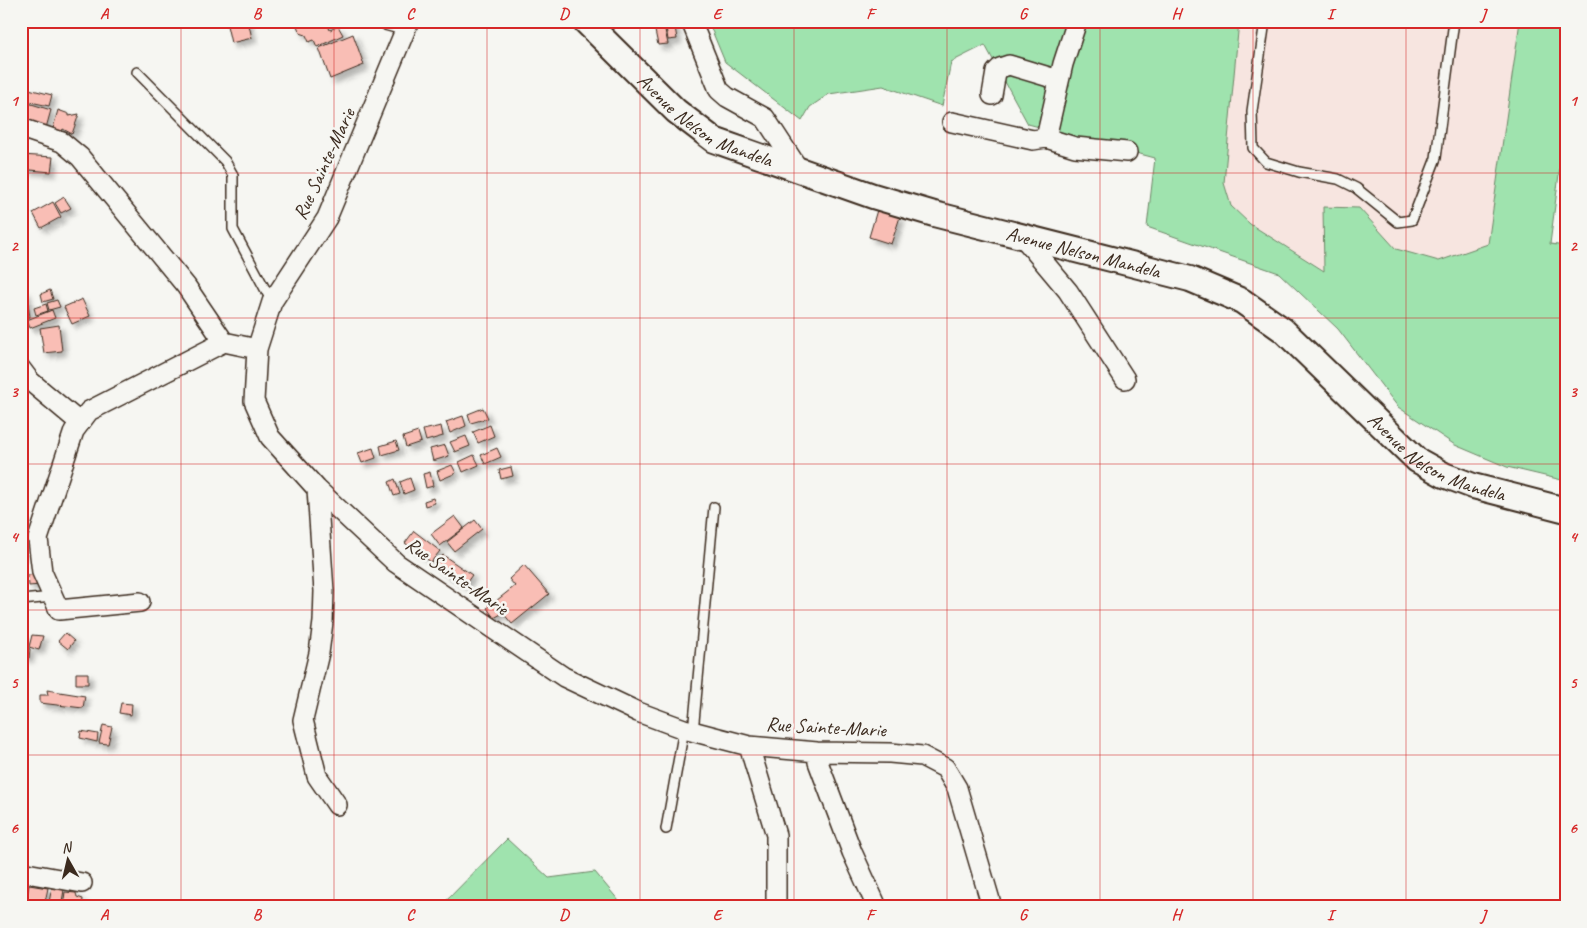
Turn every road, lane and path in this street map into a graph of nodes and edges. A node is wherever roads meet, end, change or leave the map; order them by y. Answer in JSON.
{"nodes":[{"id":1,"x":585,"y":21,"type":"edge"},
{"id":2,"x":691,"y":21,"type":"edge"},
{"id":3,"x":1077,"y":21,"type":"edge"},
{"id":4,"x":1265,"y":21,"type":"edge"},
{"id":5,"x":1454,"y":21,"type":"edge"},
{"id":6,"x":402,"y":23,"type":"edge"},
{"id":7,"x":138,"y":72,"type":"dead end"},
{"id":8,"x":1059,"y":80,"type":"junction"},
{"id":9,"x":992,"y":95,"type":"dead end"},
{"id":10,"x":952,"y":122,"type":"dead end"},
{"id":11,"x":21,"y":128,"type":"edge"},
{"id":12,"x":1046,"y":138,"type":"junction"},
{"id":13,"x":1127,"y":152,"type":"dead end"},
{"id":14,"x":799,"y":170,"type":"junction"},
{"id":15,"x":1022,"y":236,"type":"junction"},
{"id":16,"x":272,"y":302,"type":"junction"},
{"id":17,"x":224,"y":342,"type":"junction"},
{"id":18,"x":257,"y":350,"type":"junction"},
{"id":19,"x":21,"y":369,"type":"edge"},
{"id":20,"x":1125,"y":379,"type":"dead end"},
{"id":21,"x":79,"y":422,"type":"junction"},
{"id":22,"x":317,"y":489,"type":"junction"},
{"id":23,"x":714,"y":507,"type":"dead end"},
{"id":24,"x":1566,"y":510,"type":"edge"},
{"id":25,"x":53,"y":597,"type":"junction"},
{"id":26,"x":21,"y":600,"type":"edge"},
{"id":27,"x":140,"y":602,"type":"dead end"},
{"id":28,"x":689,"y":731,"type":"junction"},
{"id":29,"x":749,"y":746,"type":"junction"},
{"id":30,"x":817,"y":752,"type":"junction"},
{"id":31,"x":338,"y":805,"type":"dead end"},
{"id":32,"x":666,"y":829,"type":"dead end"},
{"id":33,"x":21,"y":872,"type":"edge"},
{"id":34,"x":82,"y":882,"type":"dead end"},
{"id":35,"x":776,"y":907,"type":"edge"},
{"id":36,"x":877,"y":907,"type":"edge"},
{"id":37,"x":992,"y":907,"type":"edge"}],
"edges":[{"from":1,"to":14,"type":"street","name":"Avenue Nelson Mandela"},
{"from":2,"to":14,"type":"street"},
{"from":3,"to":8,"type":"street"},
{"from":4,"to":5,"type":"lane"},
{"from":6,"to":16,"type":"street","name":"Rue Sainte-Marie"},
{"from":7,"to":16,"type":"lane"},
{"from":8,"to":9,"type":"street"},
{"from":8,"to":12,"type":"street"},
{"from":10,"to":12,"type":"street"},
{"from":11,"to":17,"type":"street"},
{"from":12,"to":13,"type":"street"},
{"from":14,"to":15,"type":"street","name":"Avenue Nelson Mandela"},
{"from":15,"to":20,"type":"street"},
{"from":15,"to":24,"type":"street","name":"Avenue Nelson Mandela"},
{"from":16,"to":18,"type":"street","name":"Rue Sainte-Marie"},
{"from":17,"to":18,"type":"street"},
{"from":17,"to":21,"type":"street"},
{"from":18,"to":22,"type":"street","name":"Rue Sainte-Marie"},
{"from":19,"to":21,"type":"street"},
{"from":21,"to":25,"type":"street"},
{"from":22,"to":28,"type":"street","name":"Rue Sainte-Marie"},
{"from":22,"to":31,"type":"street"},
{"from":23,"to":28,"type":"lane"},
{"from":25,"to":26,"type":"lane"},
{"from":25,"to":27,"type":"street"},
{"from":28,"to":29,"type":"street","name":"Rue Sainte-Marie"},
{"from":28,"to":32,"type":"lane"},
{"from":29,"to":30,"type":"street","name":"Rue Sainte-Marie"},
{"from":29,"to":35,"type":"street"},
{"from":30,"to":36,"type":"street"},
{"from":30,"to":37,"type":"street","name":"Rue Sainte-Marie"},
{"from":33,"to":34,"type":"street"}]}
